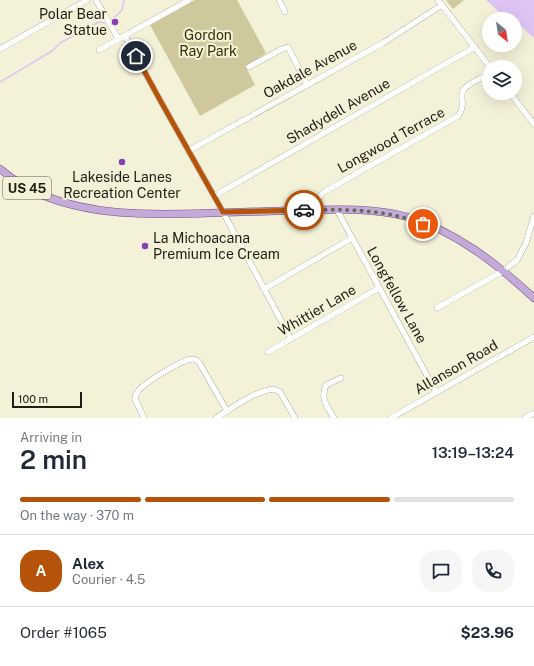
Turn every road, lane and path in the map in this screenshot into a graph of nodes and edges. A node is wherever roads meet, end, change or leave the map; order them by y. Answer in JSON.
{"nodes":[{"id":1,"x":87,"y":0,"type":"edge"},
{"id":2,"x":96,"y":0,"type":"edge"},
{"id":3,"x":189,"y":0,"type":"edge"},
{"id":4,"x":279,"y":0,"type":"edge"},
{"id":5,"x":438,"y":0,"type":"edge"},
{"id":6,"x":442,"y":5,"type":"junction"},
{"id":7,"x":286,"y":12,"type":"dead end"},
{"id":8,"x":125,"y":36,"type":"junction"},
{"id":9,"x":118,"y":38,"type":"junction"},
{"id":10,"x":475,"y":47,"type":"junction"},
{"id":11,"x":0,"y":49,"type":"edge"},
{"id":12,"x":99,"y":50,"type":"dead end"},
{"id":13,"x":485,"y":60,"type":"edge"},
{"id":14,"x":249,"y":66,"type":"dead end"},
{"id":15,"x":482,"y":78,"type":"edge"},
{"id":16,"x":307,"y":86,"type":"junction"},
{"id":17,"x":515,"y":100,"type":"edge"},
{"id":18,"x":534,"y":124,"type":"edge"},
{"id":19,"x":188,"y":151,"type":"junction"},
{"id":20,"x":0,"y":169,"type":"edge"},
{"id":21,"x":214,"y":196,"type":"junction"},
{"id":22,"x":317,"y":210,"type":"junction"},
{"id":23,"x":337,"y":210,"type":"junction"},
{"id":24,"x":223,"y":212,"type":"junction"},
{"id":25,"x":534,"y":216,"type":"edge"},
{"id":26,"x":352,"y":238,"type":"junction"},
{"id":27,"x":503,"y":270,"type":"junction"},
{"id":28,"x":379,"y":288,"type":"junction"},
{"id":29,"x":264,"y":289,"type":"junction"},
{"id":30,"x":534,"y":298,"type":"edge"},
{"id":31,"x":437,"y":308,"type":"dead end"},
{"id":32,"x":534,"y":337,"type":"edge"},
{"id":33,"x":291,"y":339,"type":"junction"},
{"id":34,"x":268,"y":352,"type":"dead end"},
{"id":35,"x":341,"y":378,"type":"dead end"},
{"id":36,"x":436,"y":392,"type":"junction"},
{"id":37,"x":227,"y":411,"type":"junction"},
{"id":38,"x":534,"y":413,"type":"edge"},
{"id":39,"x":144,"y":418,"type":"edge"},
{"id":40,"x":216,"y":418,"type":"edge"},
{"id":41,"x":295,"y":418,"type":"edge"},
{"id":42,"x":334,"y":418,"type":"edge"},
{"id":43,"x":391,"y":418,"type":"edge"},
{"id":44,"x":525,"y":418,"type":"edge"}],
"edges":[{"from":1,"to":11,"type":"street"},
{"from":2,"to":9,"type":"street"},
{"from":3,"to":8,"type":"street"},
{"from":4,"to":7,"type":"street"},
{"from":5,"to":6,"type":"street"},
{"from":6,"to":10,"type":"street"},
{"from":6,"to":16,"type":"street","name":"Oakdale Avenue"},
{"from":8,"to":9,"type":"street"},
{"from":8,"to":19,"type":"street"},
{"from":9,"to":12,"type":"street"},
{"from":10,"to":13,"type":"street"},
{"from":10,"to":21,"type":"street","name":"Shadydell Avenue"},
{"from":14,"to":16,"type":"street"},
{"from":15,"to":22,"type":"street","name":"Longwood Terrace"},
{"from":16,"to":19,"type":"street","name":"Oakdale Avenue"},
{"from":17,"to":18,"type":"street"},
{"from":19,"to":21,"type":"street"},
{"from":20,"to":24,"type":"main road","number":"US 45"},
{"from":21,"to":24,"type":"street"},
{"from":22,"to":23,"type":"main road","number":"US 45"},
{"from":22,"to":24,"type":"main road","number":"US 45"},
{"from":23,"to":26,"type":"street","name":"Longfellow Lane"},
{"from":23,"to":27,"type":"main road","number":"US 45"},
{"from":24,"to":29,"type":"street"},
{"from":25,"to":27,"type":"street"},
{"from":26,"to":28,"type":"street","name":"Longfellow Lane"},
{"from":26,"to":29,"type":"street"},
{"from":27,"to":30,"type":"main road","number":"US 45"},
{"from":27,"to":31,"type":"street"},
{"from":28,"to":33,"type":"street","name":"Whittier Lane"},
{"from":28,"to":36,"type":"street","name":"Longfellow Lane"},
{"from":29,"to":33,"type":"street"},
{"from":32,"to":36,"type":"street","name":"Allanson Road"},
{"from":33,"to":34,"type":"street","name":"Whittier Lane"},
{"from":35,"to":42,"type":"street"},
{"from":36,"to":43,"type":"street","name":"Allanson Road"},
{"from":37,"to":39,"type":"street"},
{"from":37,"to":40,"type":"street"},
{"from":37,"to":41,"type":"street"},
{"from":38,"to":44,"type":"street"}]}
